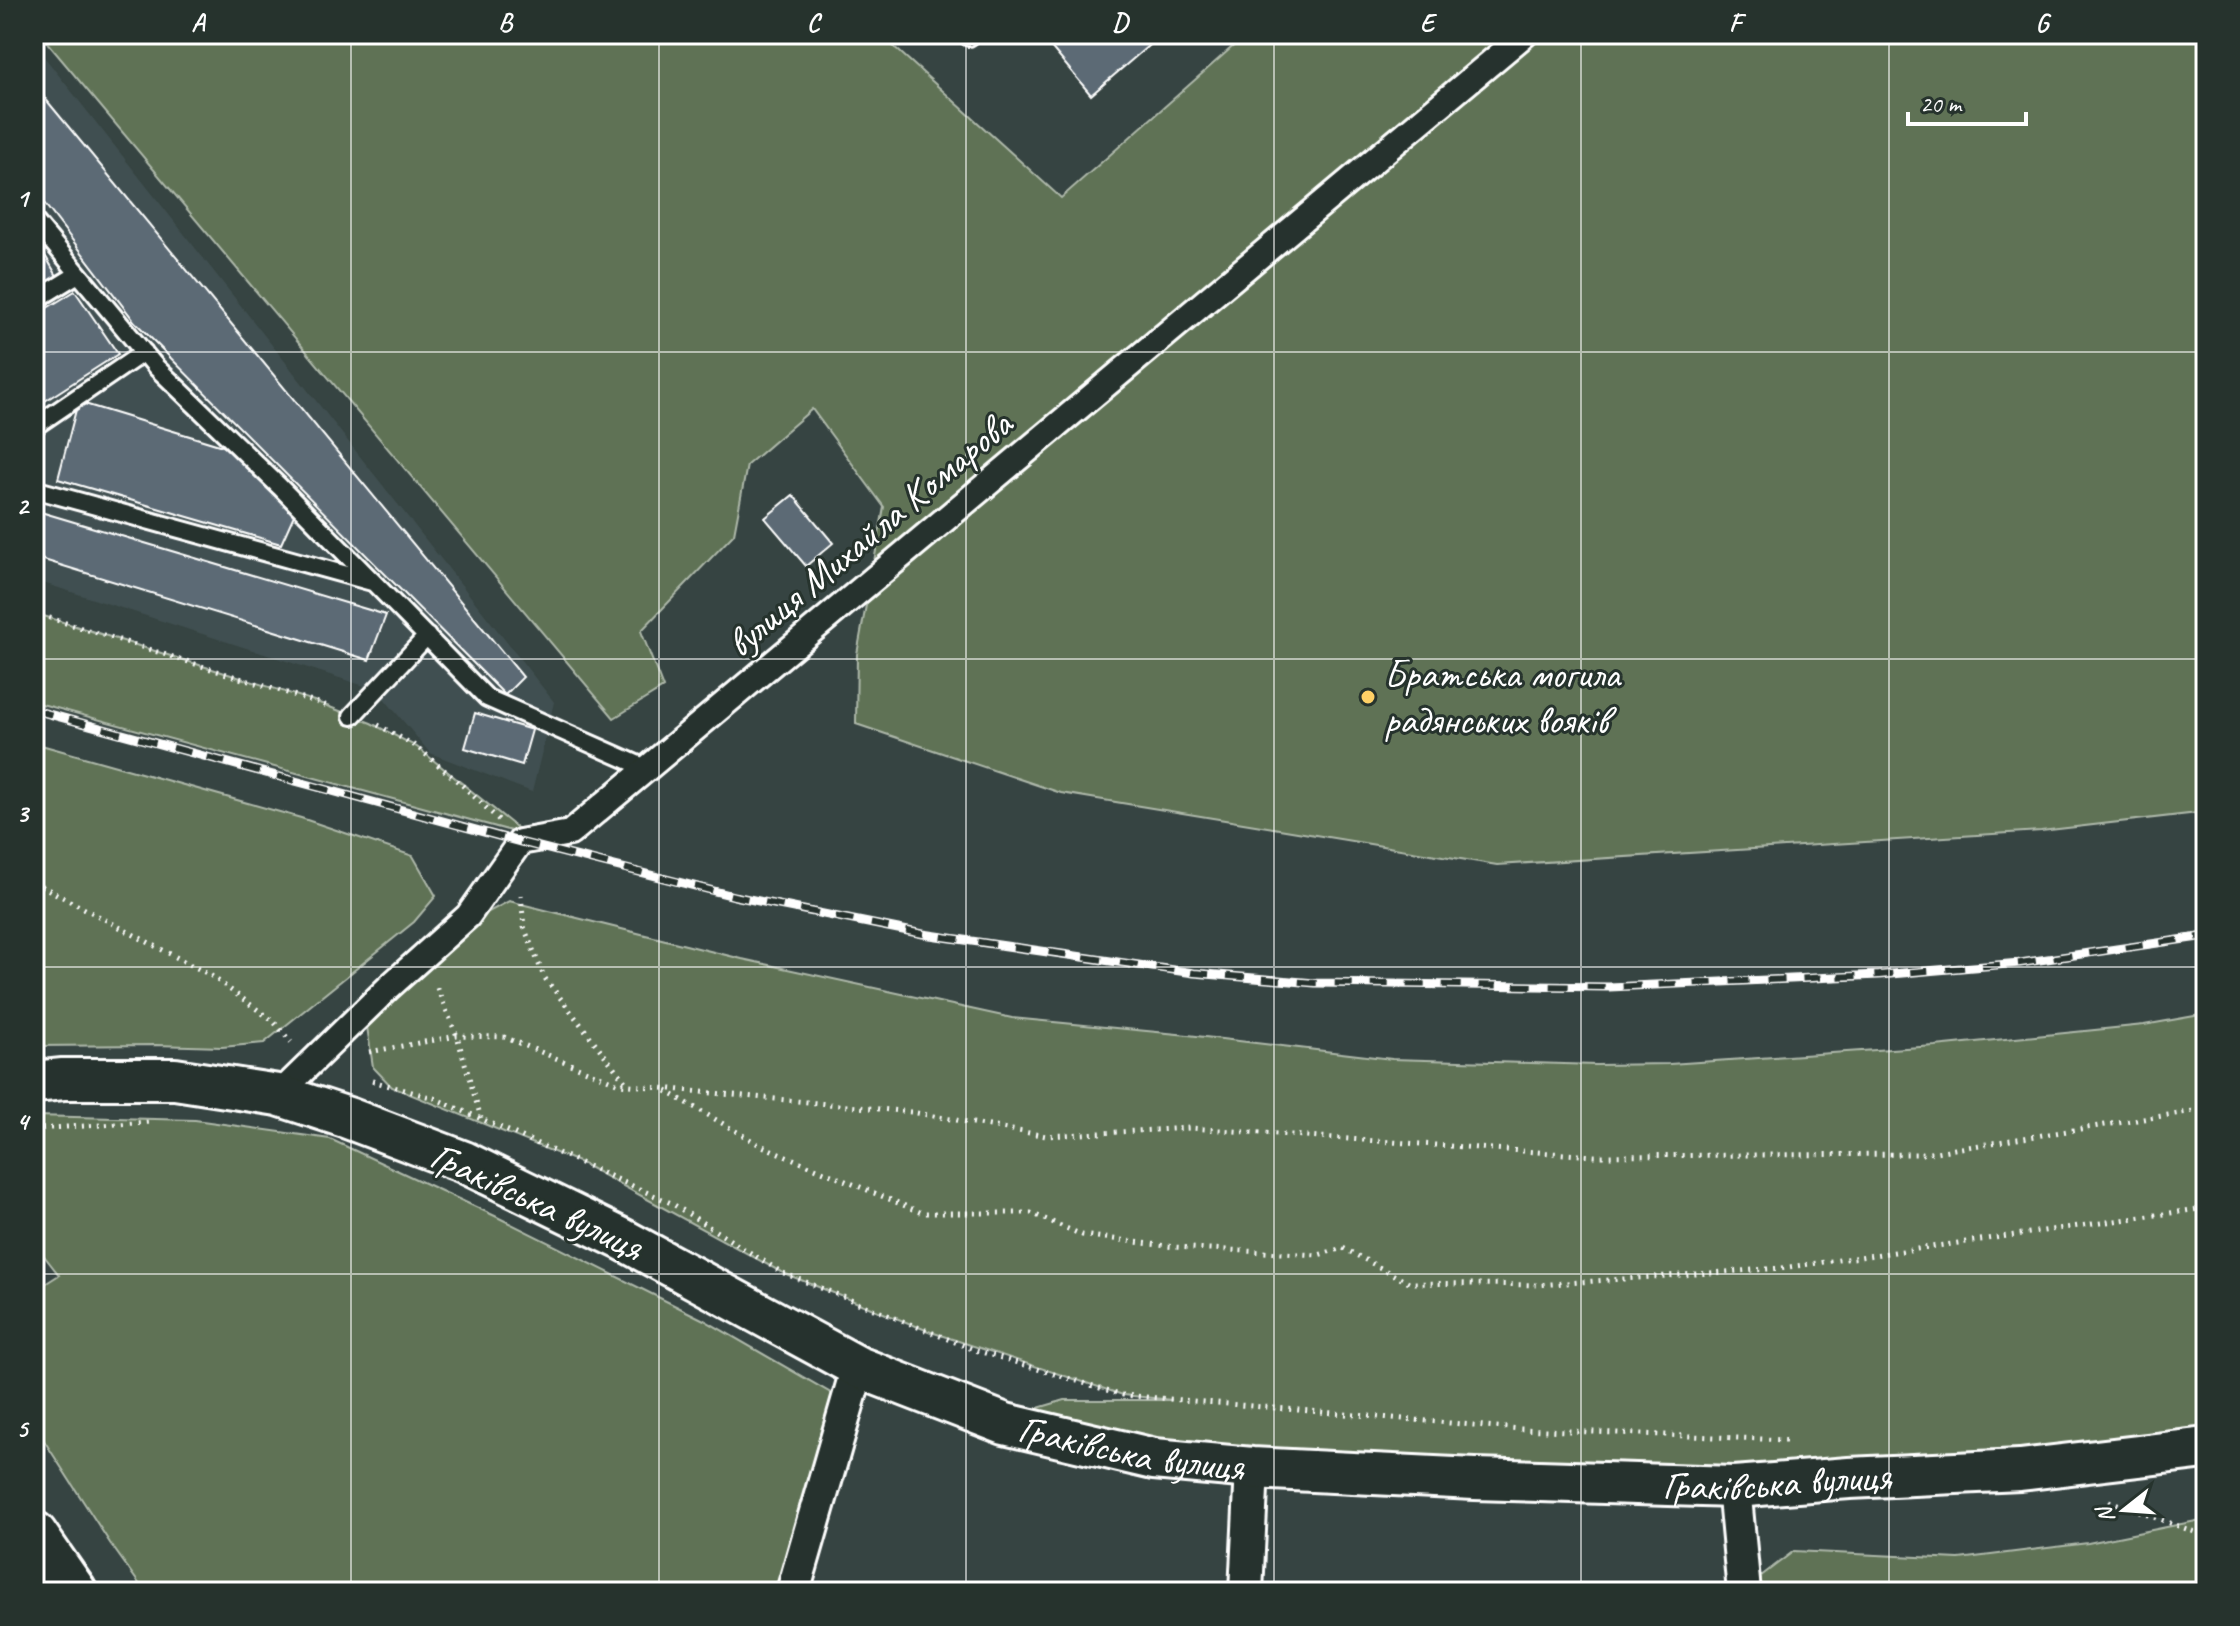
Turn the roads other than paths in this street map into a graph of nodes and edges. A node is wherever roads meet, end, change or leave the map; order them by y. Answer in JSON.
{"nodes":[{"id":1,"x":1525,"y":34,"type":"edge"},
{"id":2,"x":34,"y":220,"type":"edge"},
{"id":3,"x":78,"y":274,"type":"junction"},
{"id":4,"x":34,"y":301,"type":"edge"},
{"id":5,"x":144,"y":352,"type":"junction"},
{"id":6,"x":34,"y":427,"type":"edge"},
{"id":7,"x":34,"y":489,"type":"edge"},
{"id":8,"x":374,"y":582,"type":"junction"},
{"id":9,"x":427,"y":636,"type":"junction"},
{"id":10,"x":352,"y":716,"type":"road end"},
{"id":11,"x":648,"y":769,"type":"junction"},
{"id":12,"x":34,"y":1082,"type":"edge"},
{"id":13,"x":278,"y":1095,"type":"junction"},
{"id":14,"x":858,"y":1367,"type":"junction"},
{"id":15,"x":2206,"y":1448,"type":"edge"},
{"id":16,"x":1252,"y":1468,"type":"junction"},
{"id":17,"x":1734,"y":1487,"type":"junction"},
{"id":18,"x":34,"y":1534,"type":"edge"},
{"id":19,"x":74,"y":1592,"type":"edge"},
{"id":20,"x":793,"y":1592,"type":"edge"},
{"id":21,"x":1246,"y":1592,"type":"edge"},
{"id":22,"x":1744,"y":1592,"type":"edge"}],
"edges":[{"from":1,"to":11,"type":"street","name":"вулиця Михайла Комарова"},
{"from":2,"to":3,"type":"lane"},
{"from":3,"to":4,"type":"lane"},
{"from":3,"to":5,"type":"lane"},
{"from":5,"to":6,"type":"lane"},
{"from":5,"to":8,"type":"lane"},
{"from":7,"to":8,"type":"lane"},
{"from":8,"to":9,"type":"lane"},
{"from":9,"to":10,"type":"lane"},
{"from":9,"to":11,"type":"lane"},
{"from":11,"to":13,"type":"street","name":"вулиця Михайла Комарова"},
{"from":12,"to":13,"type":"street","name":"Граківська вулиця"},
{"from":13,"to":14,"type":"street","name":"Граківська вулиця"},
{"from":14,"to":16,"type":"street","name":"Граківська вулиця"},
{"from":14,"to":20,"type":"street"},
{"from":15,"to":17,"type":"street","name":"Граківська вулиця"},
{"from":16,"to":17,"type":"street","name":"Граківська вулиця"},
{"from":16,"to":21,"type":"street"},
{"from":17,"to":22,"type":"street"},
{"from":18,"to":19,"type":"highway"}]}
